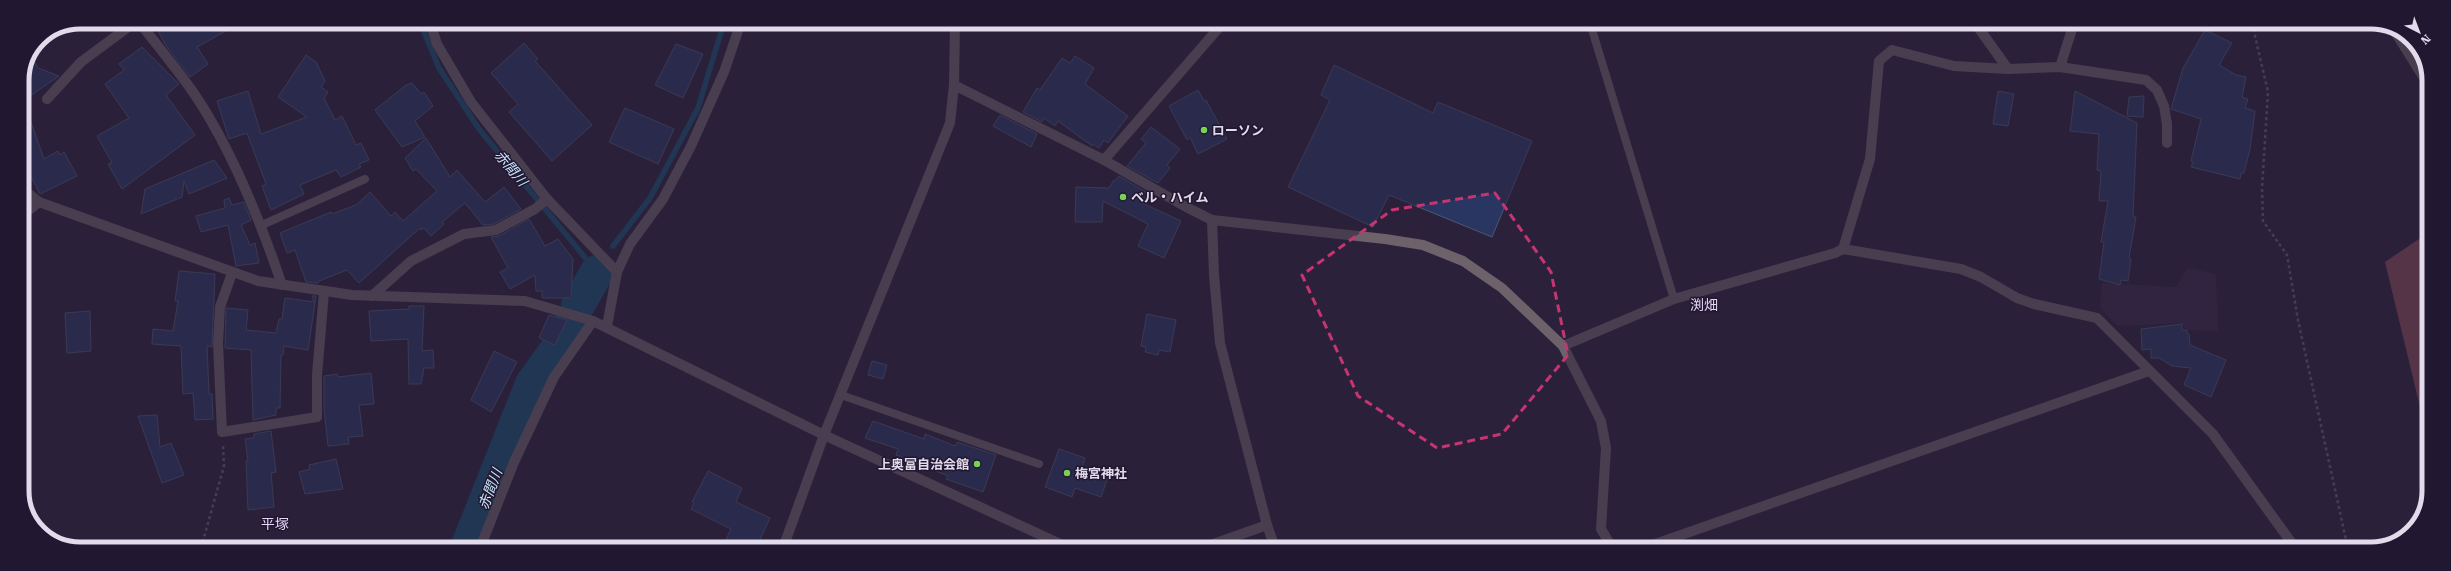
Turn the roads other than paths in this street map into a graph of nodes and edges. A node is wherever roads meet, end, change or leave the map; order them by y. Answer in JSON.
{"nodes":[{"id":1,"x":126,"y":29,"type":"edge"},
{"id":2,"x":144,"y":29,"type":"edge"},
{"id":3,"x":432,"y":29,"type":"edge"},
{"id":4,"x":739,"y":29,"type":"edge"},
{"id":5,"x":955,"y":29,"type":"edge"},
{"id":6,"x":1218,"y":29,"type":"edge"},
{"id":7,"x":1592,"y":29,"type":"edge"},
{"id":8,"x":1979,"y":29,"type":"edge"},
{"id":9,"x":2072,"y":29,"type":"edge"},
{"id":10,"x":2399,"y":38,"type":"edge"},
{"id":11,"x":2060,"y":67,"type":"junction"},
{"id":12,"x":2008,"y":69,"type":"junction"},
{"id":13,"x":2422,"y":74,"type":"edge"},
{"id":14,"x":954,"y":85,"type":"junction"},
{"id":15,"x":46,"y":99,"type":"dead end"},
{"id":16,"x":2166,"y":143,"type":"dead end"},
{"id":17,"x":1104,"y":160,"type":"junction"},
{"id":18,"x":365,"y":179,"type":"dead end"},
{"id":19,"x":29,"y":194,"type":"edge"},
{"id":20,"x":547,"y":199,"type":"junction"},
{"id":21,"x":39,"y":202,"type":"junction"},
{"id":22,"x":29,"y":210,"type":"edge"},
{"id":23,"x":1212,"y":220,"type":"junction"},
{"id":24,"x":262,"y":225,"type":"junction"},
{"id":25,"x":1843,"y":249,"type":"junction"},
{"id":26,"x":617,"y":272,"type":"junction"},
{"id":27,"x":232,"y":273,"type":"junction"},
{"id":28,"x":282,"y":285,"type":"junction"},
{"id":29,"x":324,"y":292,"type":"junction"},
{"id":30,"x":372,"y":296,"type":"junction"},
{"id":31,"x":1674,"y":299,"type":"junction"},
{"id":32,"x":593,"y":321,"type":"junction"},
{"id":33,"x":607,"y":326,"type":"junction"},
{"id":34,"x":1563,"y":346,"type":"junction"},
{"id":35,"x":2149,"y":372,"type":"junction"},
{"id":36,"x":841,"y":395,"type":"junction"},
{"id":37,"x":824,"y":435,"type":"junction"},
{"id":38,"x":1038,"y":464,"type":"dead end"},
{"id":39,"x":1267,"y":526,"type":"junction"},
{"id":40,"x":482,"y":542,"type":"edge"},
{"id":41,"x":785,"y":542,"type":"edge"},
{"id":42,"x":1056,"y":542,"type":"edge"},
{"id":43,"x":1220,"y":542,"type":"edge"},
{"id":44,"x":1273,"y":542,"type":"edge"},
{"id":45,"x":1609,"y":542,"type":"edge"},
{"id":46,"x":1661,"y":542,"type":"edge"},
{"id":47,"x":2291,"y":542,"type":"edge"}],
"edges":[{"from":1,"to":15,"type":"street"},
{"from":2,"to":24,"type":"street"},
{"from":3,"to":20,"type":"street"},
{"from":4,"to":26,"type":"street"},
{"from":5,"to":14,"type":"street"},
{"from":6,"to":17,"type":"street"},
{"from":7,"to":31,"type":"lane"},
{"from":8,"to":12,"type":"street"},
{"from":9,"to":11,"type":"street"},
{"from":10,"to":13,"type":"street"},
{"from":11,"to":12,"type":"street"},
{"from":11,"to":16,"type":"street"},
{"from":12,"to":25,"type":"street"},
{"from":14,"to":17,"type":"street"},
{"from":14,"to":36,"type":"street"},
{"from":17,"to":23,"type":"street"},
{"from":18,"to":24,"type":"lane"},
{"from":19,"to":21,"type":"street"},
{"from":20,"to":26,"type":"street"},
{"from":20,"to":30,"type":"street"},
{"from":21,"to":22,"type":"street"},
{"from":21,"to":27,"type":"street"},
{"from":23,"to":34,"type":"street"},
{"from":23,"to":39,"type":"street"},
{"from":24,"to":28,"type":"street"},
{"from":25,"to":31,"type":"street"},
{"from":25,"to":35,"type":"street"},
{"from":26,"to":33,"type":"street"},
{"from":27,"to":28,"type":"street"},
{"from":27,"to":29,"type":"street"},
{"from":28,"to":29,"type":"street"},
{"from":29,"to":30,"type":"street"},
{"from":30,"to":32,"type":"street"},
{"from":31,"to":34,"type":"street"},
{"from":32,"to":33,"type":"street"},
{"from":32,"to":40,"type":"street"},
{"from":33,"to":37,"type":"street"},
{"from":34,"to":45,"type":"street"},
{"from":35,"to":46,"type":"street"},
{"from":35,"to":47,"type":"street"},
{"from":36,"to":37,"type":"street"},
{"from":36,"to":38,"type":"lane"},
{"from":37,"to":41,"type":"street"},
{"from":37,"to":42,"type":"street"},
{"from":39,"to":43,"type":"street"},
{"from":39,"to":44,"type":"street"}]}
